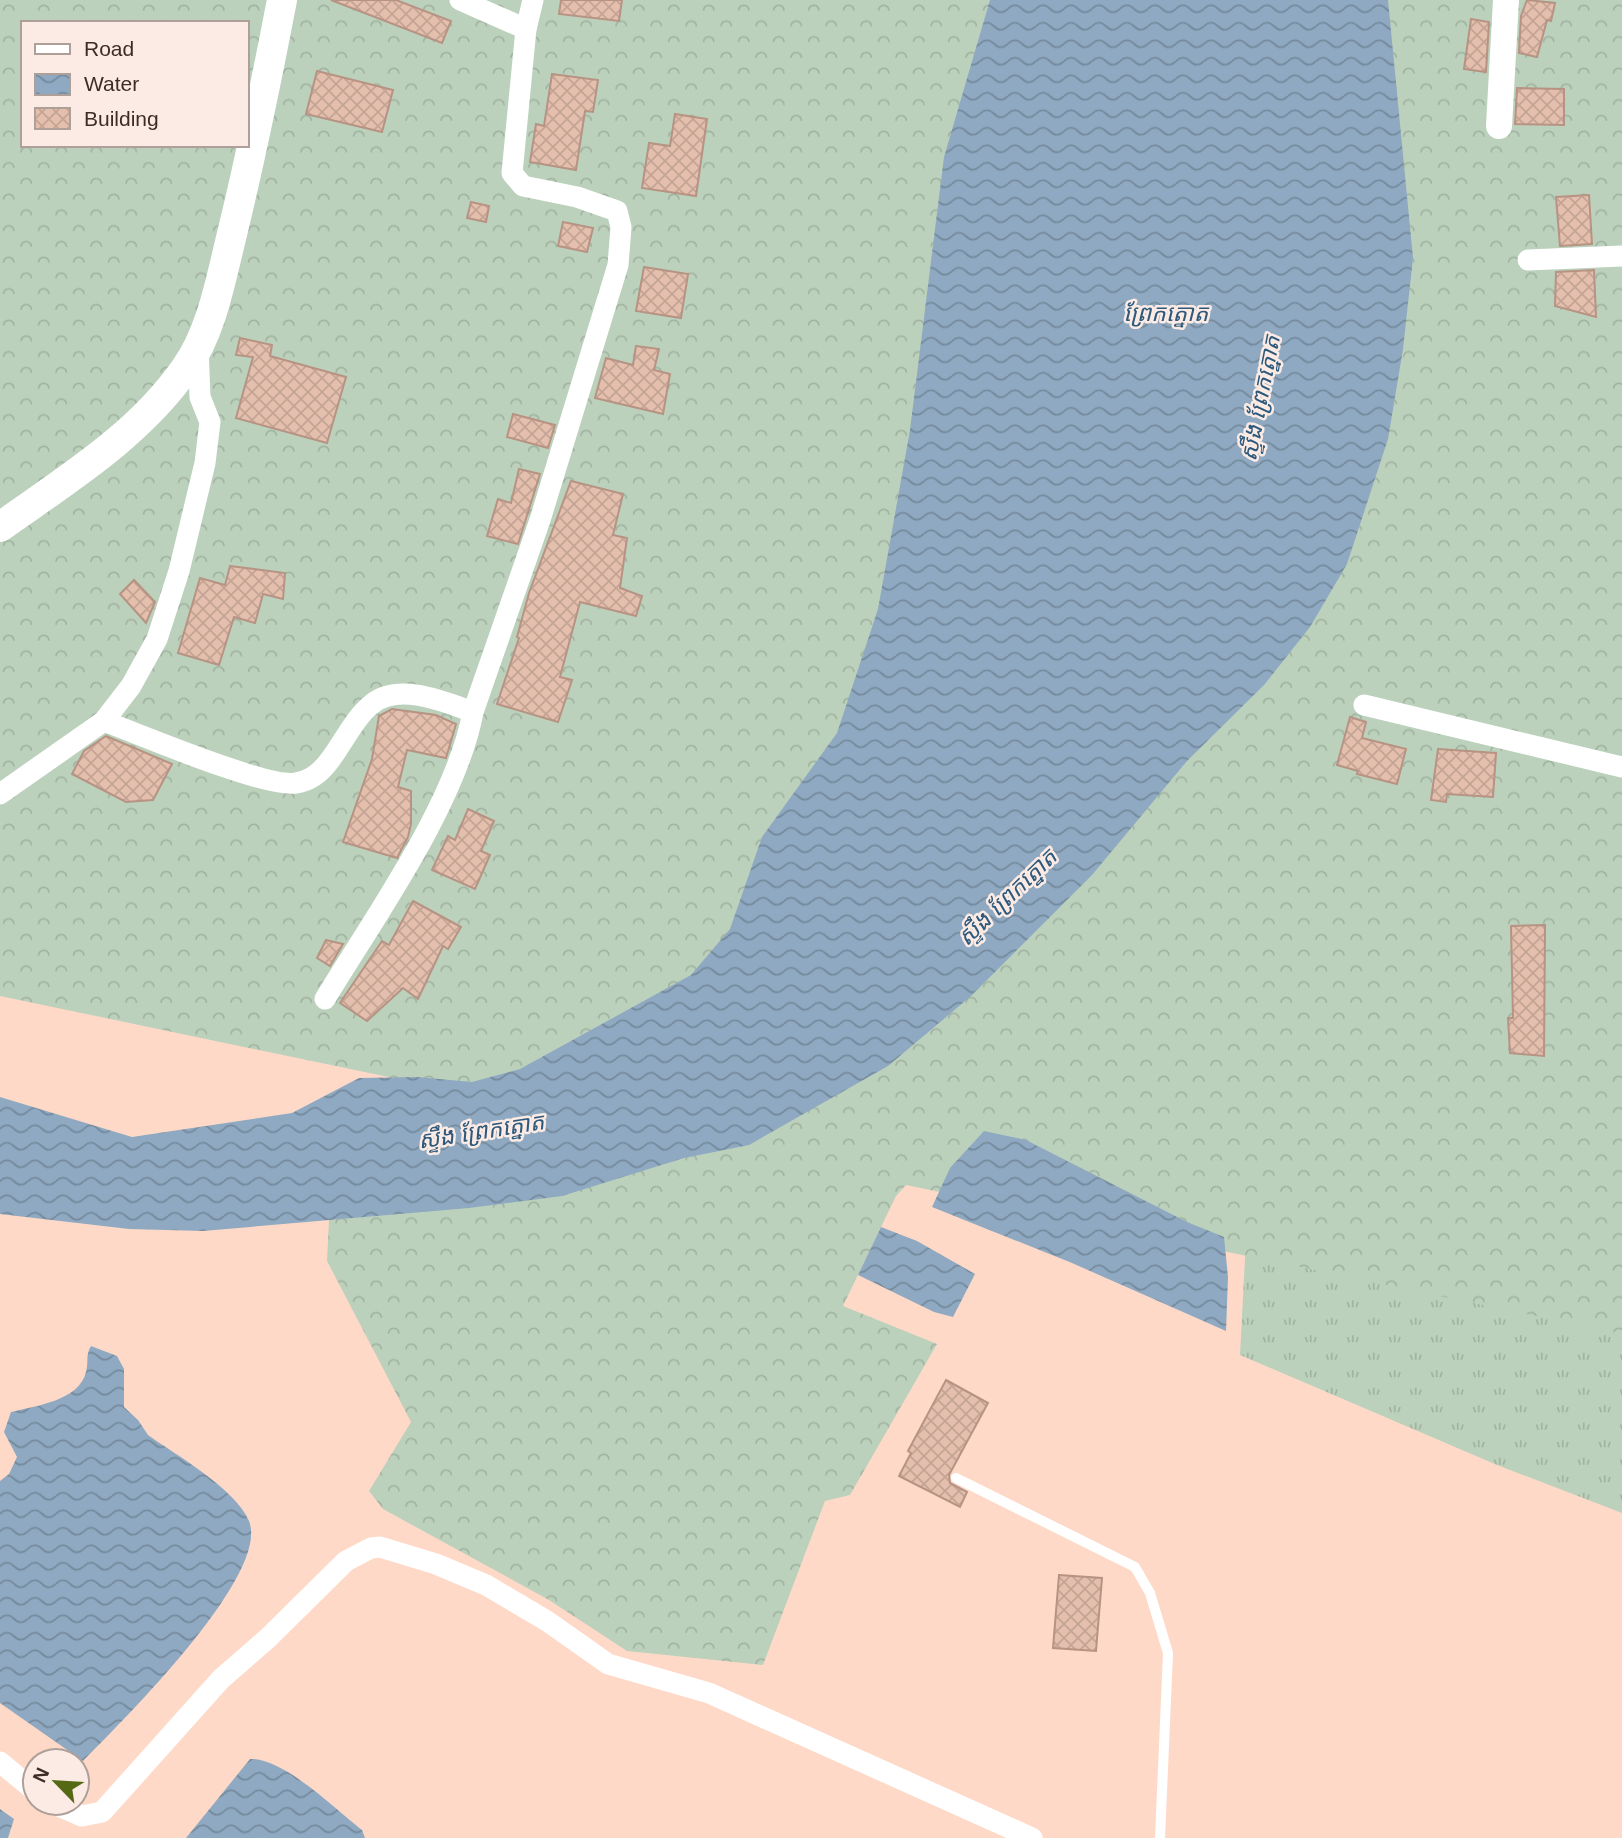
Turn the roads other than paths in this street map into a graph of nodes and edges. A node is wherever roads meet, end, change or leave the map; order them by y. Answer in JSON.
{"nodes":[{"id":1,"x":282,"y":0,"type":"edge"},
{"id":2,"x":460,"y":0,"type":"edge"},
{"id":3,"x":533,"y":0,"type":"edge"},
{"id":4,"x":1506,"y":0,"type":"edge"},
{"id":5,"x":526,"y":29,"type":"junction"},
{"id":6,"x":1499,"y":126,"type":"dead end"},
{"id":7,"x":1622,"y":256,"type":"edge"},
{"id":8,"x":1528,"y":260,"type":"dead end"},
{"id":9,"x":198,"y":346,"type":"junction"},
{"id":10,"x":0,"y":527,"type":"edge"},
{"id":11,"x":1364,"y":705,"type":"dead end"},
{"id":12,"x":473,"y":712,"type":"junction"},
{"id":13,"x":104,"y":721,"type":"junction"},
{"id":14,"x":1622,"y":767,"type":"edge"},
{"id":15,"x":0,"y":794,"type":"edge"},
{"id":16,"x":326,"y":999,"type":"dead end"},
{"id":17,"x":956,"y":1478,"type":"dead end"},
{"id":18,"x":0,"y":1762,"type":"edge"},
{"id":19,"x":21,"y":1779,"type":"edge"},
{"id":20,"x":91,"y":1814,"type":"edge"},
{"id":21,"x":1032,"y":1838,"type":"edge"},
{"id":22,"x":1160,"y":1838,"type":"edge"}],
"edges":[{"from":1,"to":9,"type":"main road"},
{"from":2,"to":5,"type":"street"},
{"from":3,"to":5,"type":"street"},
{"from":4,"to":6,"type":"street"},
{"from":5,"to":12,"type":"street"},
{"from":7,"to":8,"type":"street"},
{"from":9,"to":10,"type":"main road"},
{"from":9,"to":13,"type":"street"},
{"from":11,"to":14,"type":"street"},
{"from":12,"to":13,"type":"street"},
{"from":12,"to":16,"type":"street"},
{"from":13,"to":15,"type":"street"},
{"from":17,"to":22,"type":"lane"},
{"from":18,"to":19,"type":"street"},
{"from":20,"to":21,"type":"street"}]}
